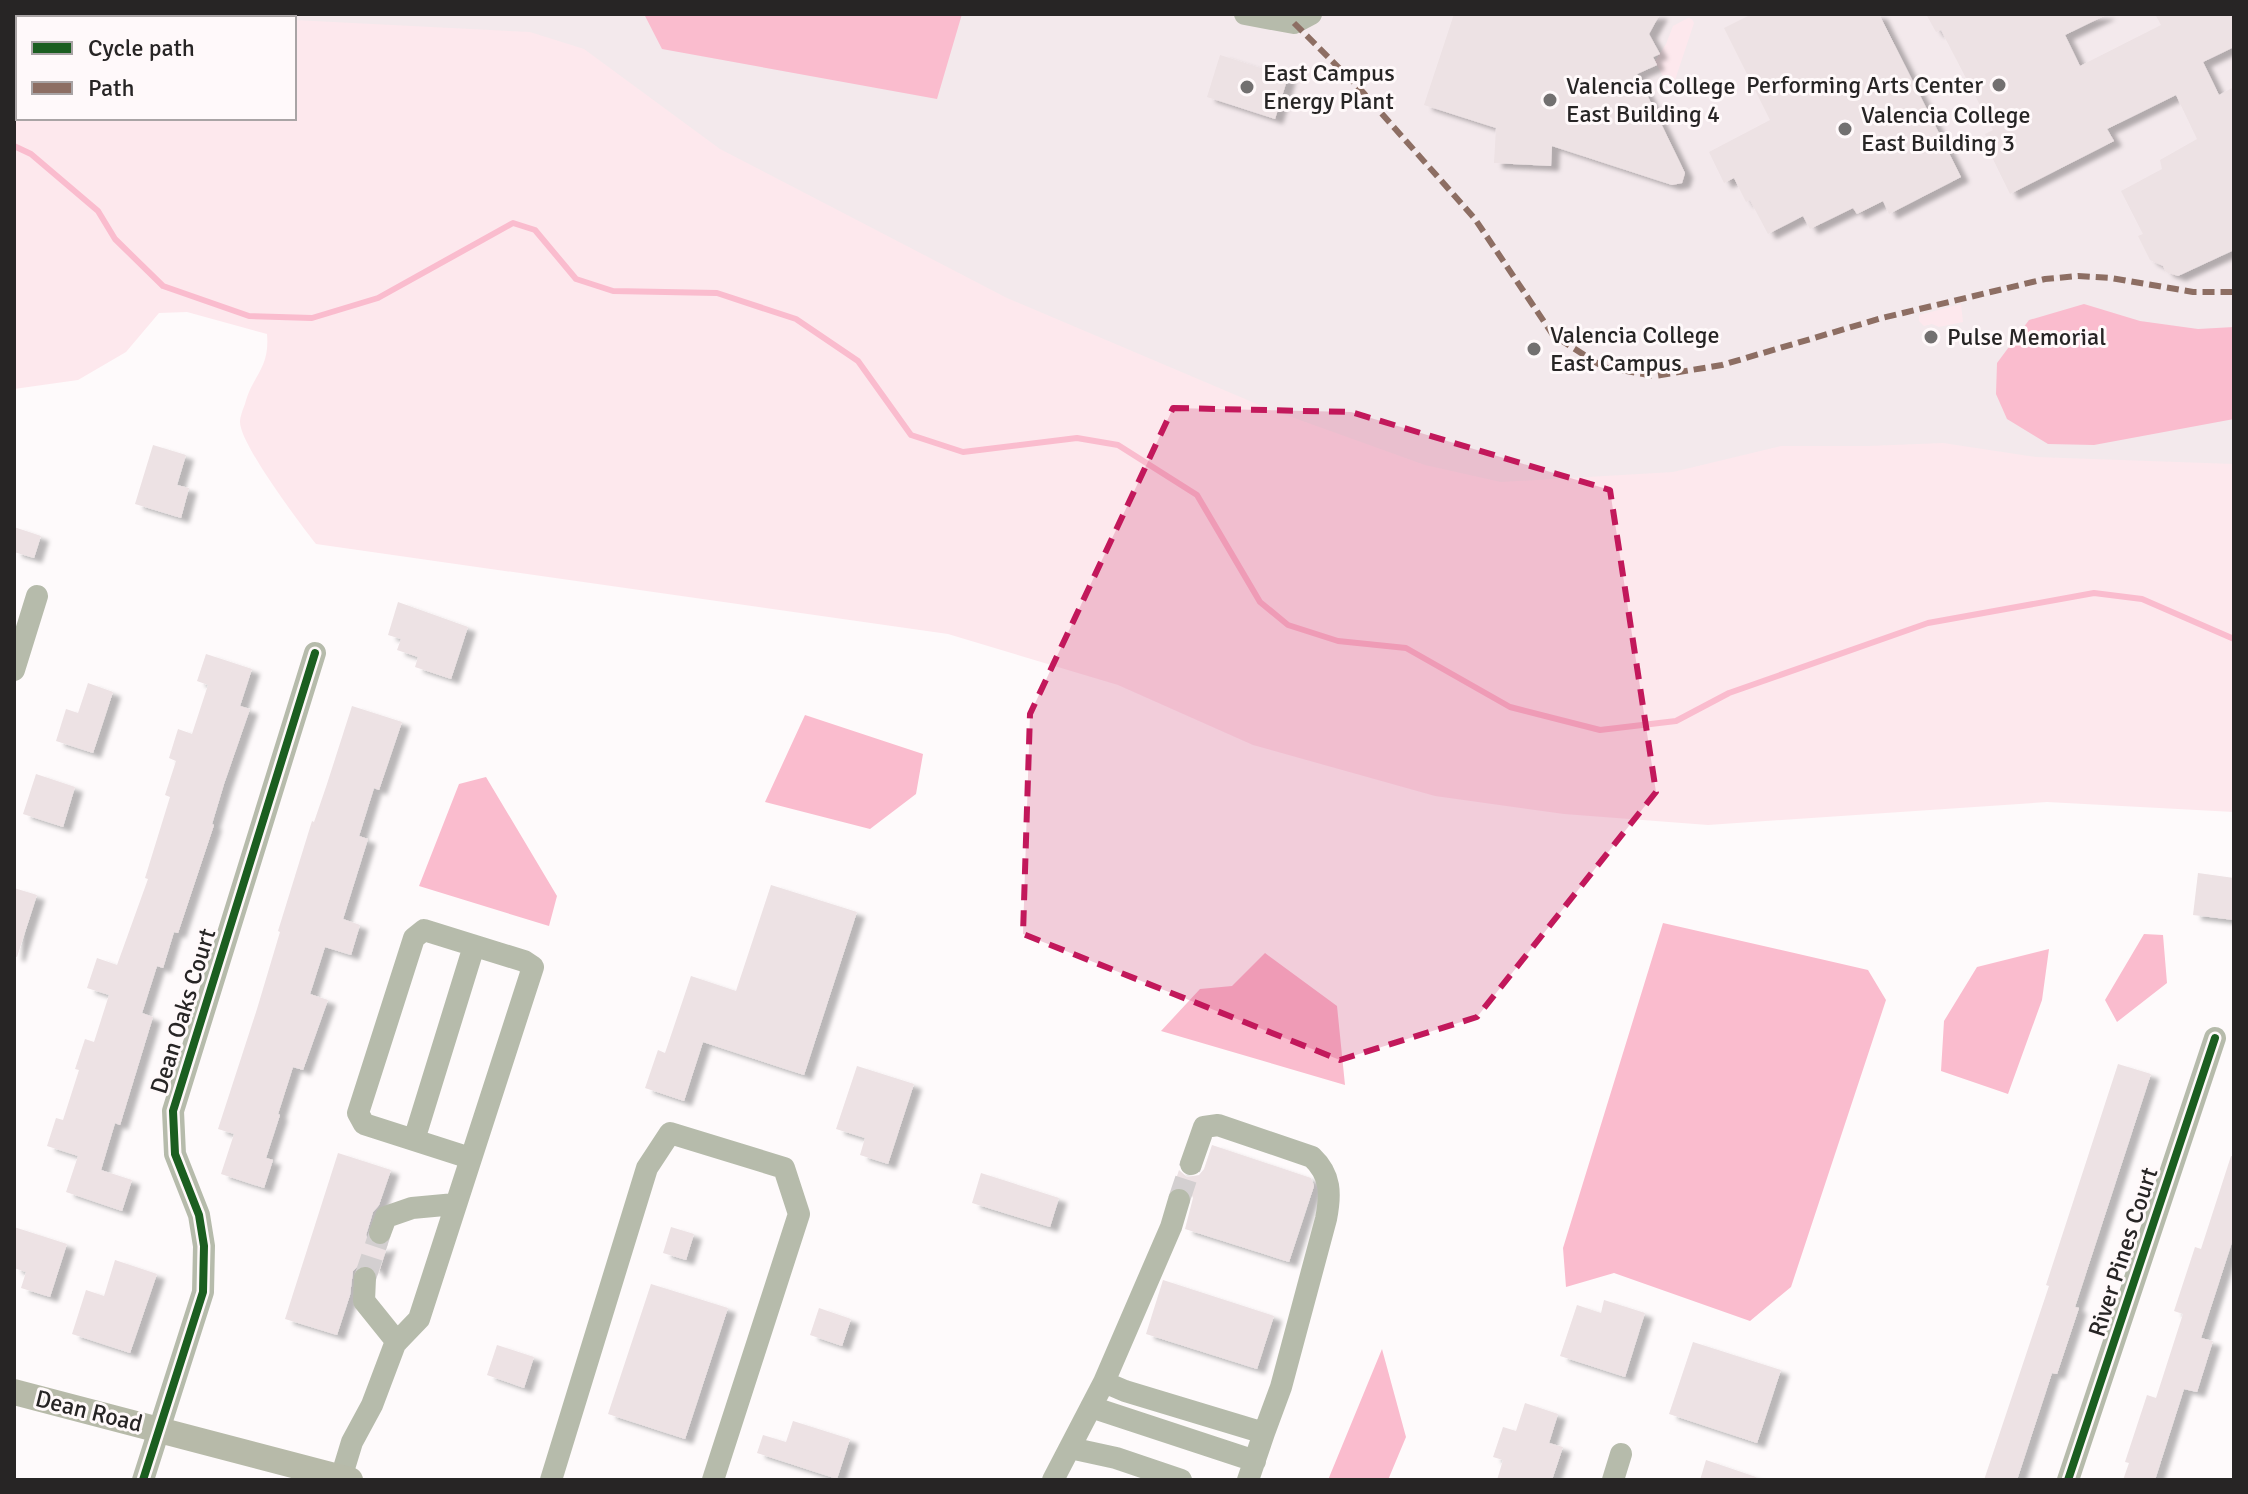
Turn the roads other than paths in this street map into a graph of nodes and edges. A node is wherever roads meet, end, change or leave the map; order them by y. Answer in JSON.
{"nodes":[{"id":1,"x":1245,"y":14,"type":"edge"},
{"id":2,"x":1311,"y":14,"type":"edge"},
{"id":3,"x":37,"y":596,"type":"dead end"},
{"id":4,"x":315,"y":653,"type":"dead end"},
{"id":5,"x":14,"y":670,"type":"edge"},
{"id":6,"x":474,"y":946,"type":"junction"},
{"id":7,"x":2215,"y":1038,"type":"dead end"},
{"id":8,"x":414,"y":1140,"type":"junction"},
{"id":9,"x":470,"y":1158,"type":"junction"},
{"id":10,"x":1191,"y":1164,"type":"tunnel mouth"},
{"id":11,"x":1179,"y":1200,"type":"tunnel mouth"},
{"id":12,"x":455,"y":1204,"type":"junction"},
{"id":13,"x":380,"y":1233,"type":"tunnel mouth"},
{"id":14,"x":365,"y":1278,"type":"tunnel mouth"},
{"id":15,"x":397,"y":1342,"type":"junction"},
{"id":16,"x":1104,"y":1382,"type":"junction"},
{"id":17,"x":14,"y":1392,"type":"edge"},
{"id":18,"x":1091,"y":1407,"type":"junction"},
{"id":19,"x":159,"y":1429,"type":"junction"},
{"id":20,"x":1264,"y":1433,"type":"junction"},
{"id":21,"x":1070,"y":1448,"type":"junction"},
{"id":22,"x":1621,"y":1454,"type":"dead end"},
{"id":23,"x":1252,"y":1471,"type":"edge"},
{"id":24,"x":345,"y":1479,"type":"edge"},
{"id":25,"x":143,"y":1480,"type":"edge"},
{"id":26,"x":551,"y":1480,"type":"edge"},
{"id":27,"x":713,"y":1480,"type":"edge"},
{"id":28,"x":1053,"y":1480,"type":"edge"},
{"id":29,"x":1181,"y":1480,"type":"edge"},
{"id":30,"x":1613,"y":1480,"type":"edge"},
{"id":31,"x":2068,"y":1480,"type":"edge"}],
"edges":[{"from":1,"to":2,"type":"street"},
{"from":3,"to":5,"type":"street"},
{"from":4,"to":19,"type":"street","name":"Dean Oaks Court"},
{"from":6,"to":8,"type":"street"},
{"from":6,"to":8,"type":"street"},
{"from":6,"to":9,"type":"street"},
{"from":7,"to":31,"type":"street","name":"River Pines Court"},
{"from":8,"to":9,"type":"street"},
{"from":9,"to":12,"type":"street"},
{"from":10,"to":20,"type":"street"},
{"from":11,"to":16,"type":"street"},
{"from":12,"to":13,"type":"street"},
{"from":12,"to":15,"type":"street"},
{"from":14,"to":15,"type":"street"},
{"from":15,"to":24,"type":"street"},
{"from":16,"to":18,"type":"street"},
{"from":16,"to":20,"type":"street"},
{"from":17,"to":19,"type":"main road","name":"Dean Road"},
{"from":18,"to":21,"type":"street"},
{"from":18,"to":23,"type":"street"},
{"from":19,"to":24,"type":"main road","name":"Dean Road"},
{"from":19,"to":25,"type":"street","name":"Dean Oaks Court"},
{"from":20,"to":23,"type":"street"},
{"from":21,"to":28,"type":"street"},
{"from":21,"to":29,"type":"street"},
{"from":22,"to":30,"type":"street"},
{"from":26,"to":27,"type":"street"}]}
